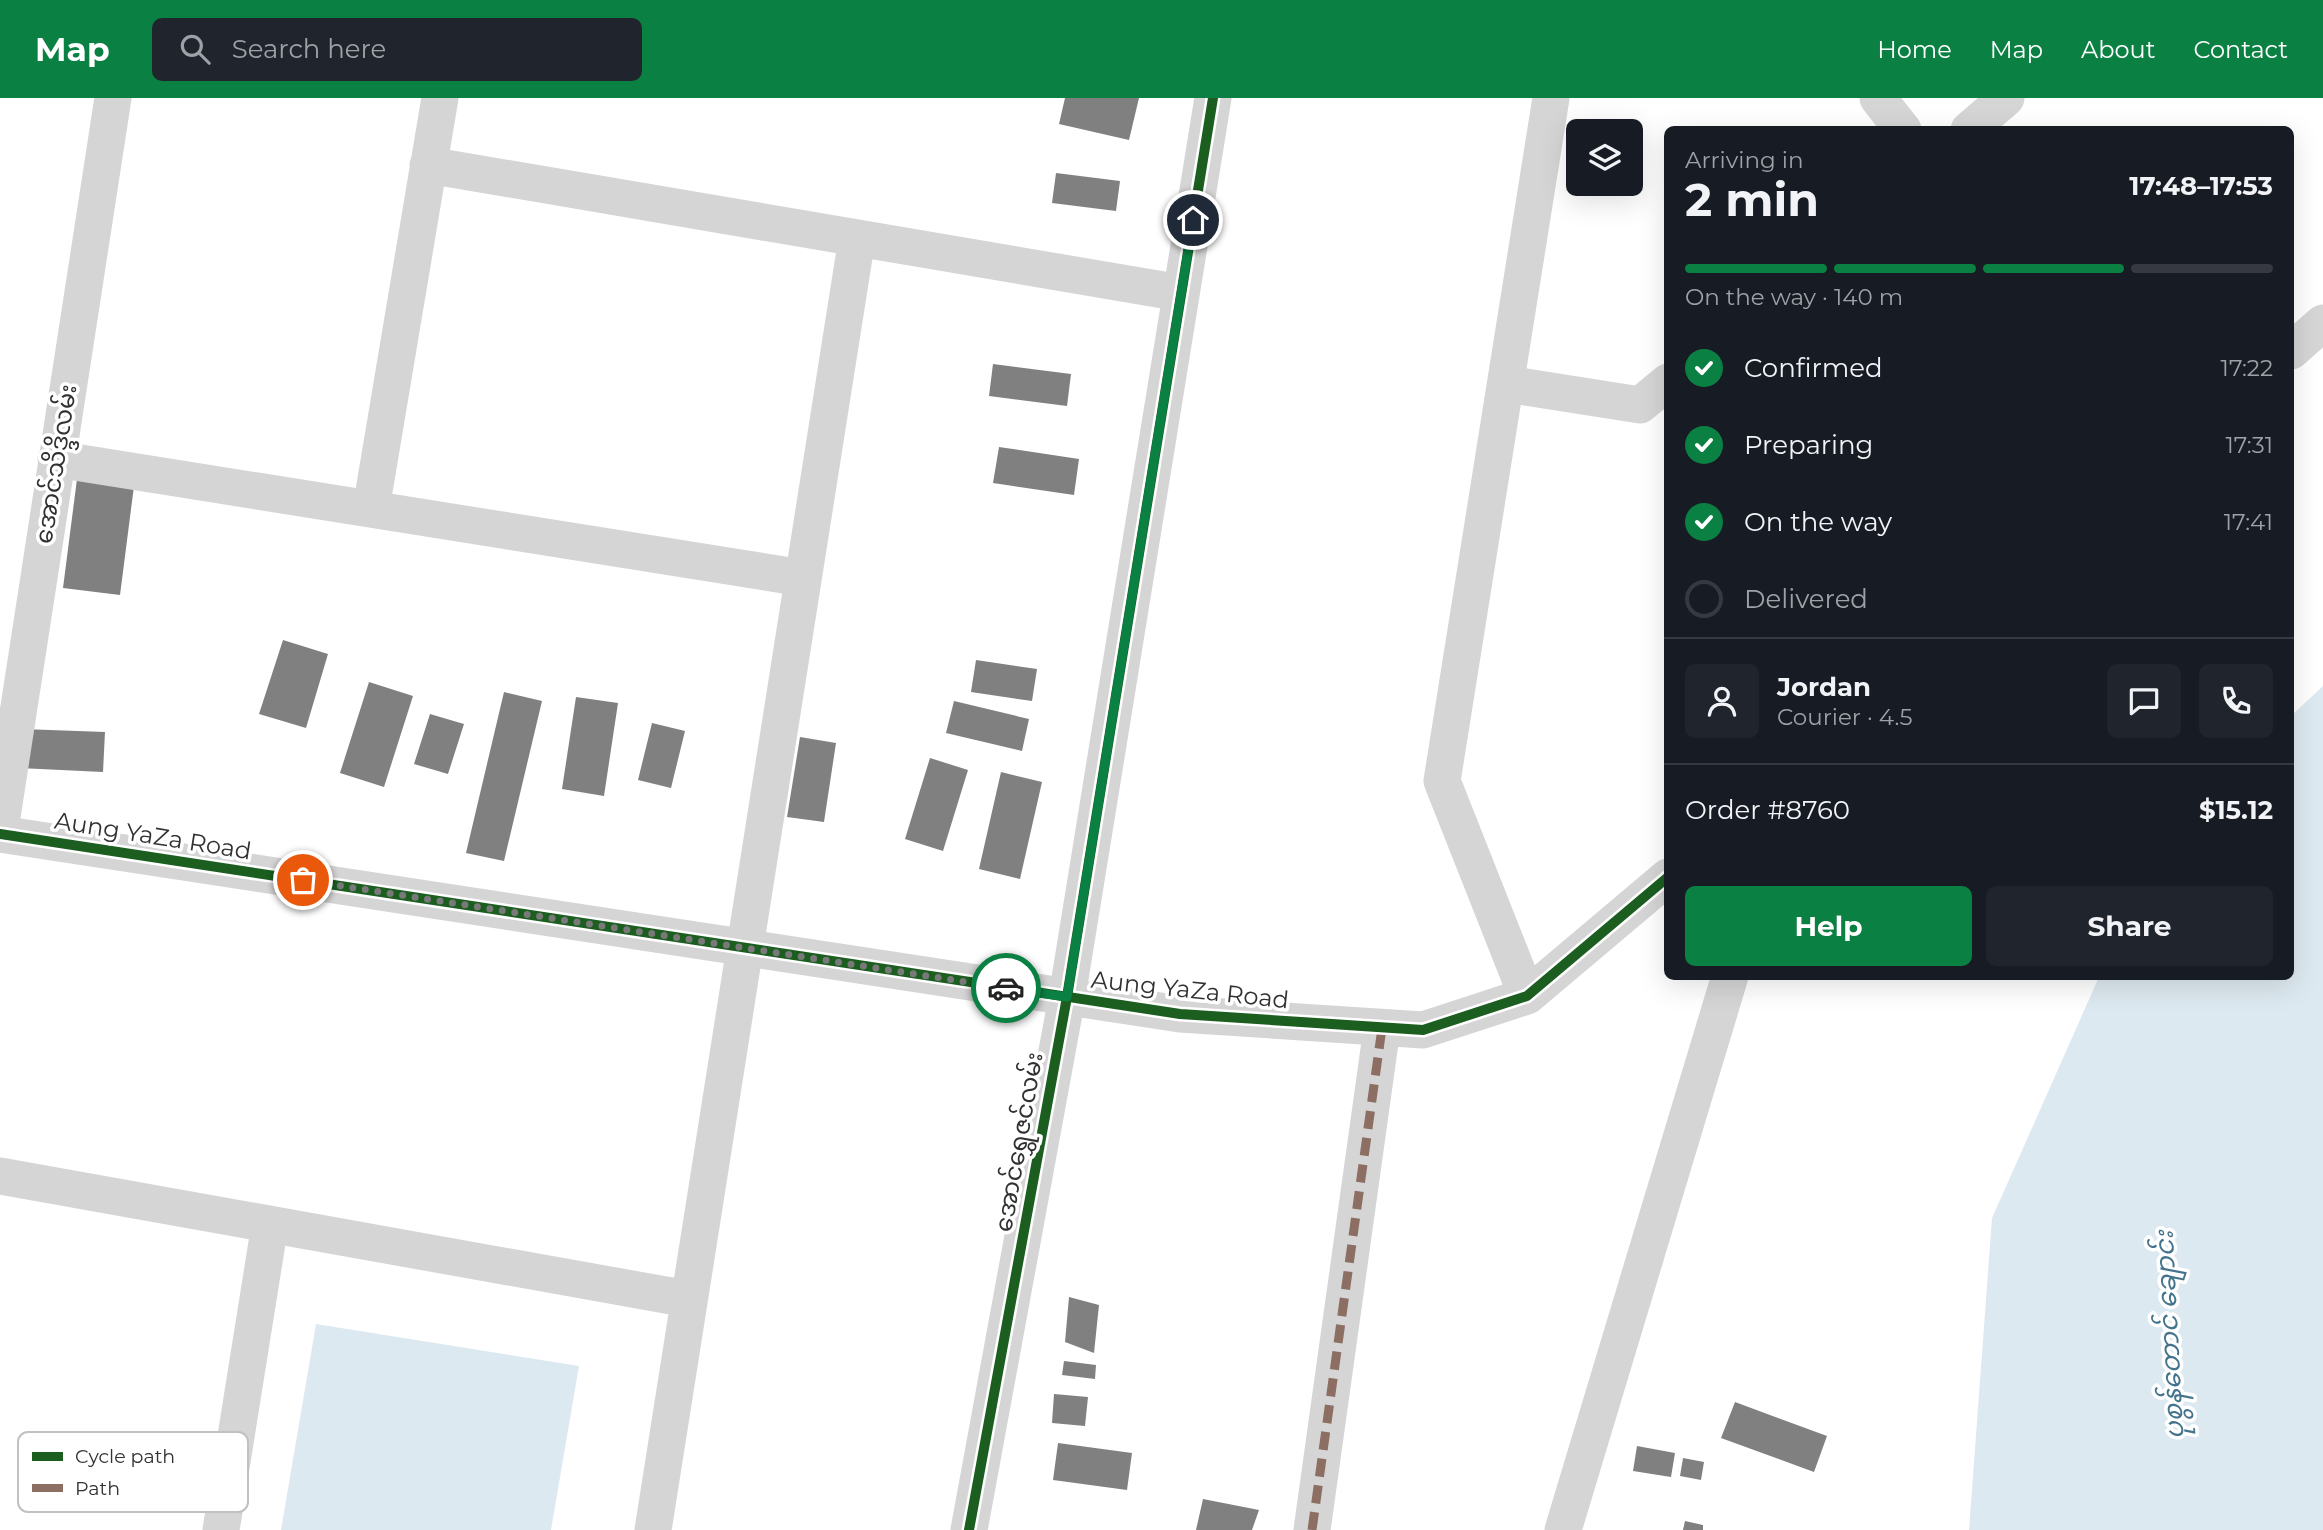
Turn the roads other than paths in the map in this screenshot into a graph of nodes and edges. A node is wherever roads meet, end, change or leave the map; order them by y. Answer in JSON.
{"nodes":[{"id":1,"x":113,"y":98,"type":"edge"},
{"id":2,"x":440,"y":98,"type":"edge"},
{"id":3,"x":1213,"y":98,"type":"edge"},
{"id":4,"x":1552,"y":98,"type":"edge"},
{"id":5,"x":1878,"y":98,"type":"edge"},
{"id":6,"x":2006,"y":98,"type":"edge"},
{"id":7,"x":1900,"y":126,"type":"edge"},
{"id":8,"x":1974,"y":126,"type":"edge"},
{"id":9,"x":428,"y":165,"type":"junction"},
{"id":10,"x":858,"y":238,"type":"junction"},
{"id":11,"x":1181,"y":293,"type":"junction"},
{"id":12,"x":2323,"y":323,"type":"edge"},
{"id":13,"x":2294,"y":348,"type":"edge"},
{"id":14,"x":1506,"y":384,"type":"junction"},
{"id":15,"x":1664,"y":385,"type":"edge"},
{"id":16,"x":57,"y":459,"type":"junction"},
{"id":17,"x":371,"y":509,"type":"junction"},
{"id":18,"x":803,"y":578,"type":"junction"},
{"id":19,"x":0,"y":832,"type":"edge"},
{"id":20,"x":1664,"y":880,"type":"edge"},
{"id":21,"x":744,"y":948,"type":"junction"},
{"id":22,"x":1729,"y":980,"type":"edge"},
{"id":23,"x":1527,"y":996,"type":"junction"},
{"id":24,"x":1067,"y":997,"type":"junction"},
{"id":25,"x":1382,"y":1028,"type":"junction"},
{"id":26,"x":0,"y":1176,"type":"edge"},
{"id":27,"x":270,"y":1224,"type":"junction"},
{"id":28,"x":688,"y":1299,"type":"junction"},
{"id":29,"x":237,"y":1432,"type":"edge"},
{"id":30,"x":224,"y":1512,"type":"edge"},
{"id":31,"x":221,"y":1530,"type":"edge"},
{"id":32,"x":653,"y":1530,"type":"edge"},
{"id":33,"x":968,"y":1530,"type":"edge"},
{"id":34,"x":1312,"y":1530,"type":"edge"},
{"id":35,"x":1563,"y":1530,"type":"edge"}],
"edges":[{"from":1,"to":16,"type":"street","name":"အောင်သိဒ္ဒိလမ်း"},
{"from":2,"to":9,"type":"street"},
{"from":3,"to":11,"type":"street","name":"အောင်ရွှေဇင်လမ်း"},
{"from":4,"to":14,"type":"street"},
{"from":5,"to":7,"type":"street"},
{"from":6,"to":8,"type":"street"},
{"from":9,"to":10,"type":"street"},
{"from":9,"to":17,"type":"street"},
{"from":10,"to":11,"type":"street"},
{"from":10,"to":18,"type":"street"},
{"from":11,"to":24,"type":"street","name":"အောင်ရွှေဇင်လမ်း"},
{"from":12,"to":13,"type":"street"},
{"from":14,"to":15,"type":"street"},
{"from":14,"to":23,"type":"street"},
{"from":16,"to":17,"type":"street"},
{"from":16,"to":19,"type":"street","name":"အောင်သိဒ္ဒိလမ်း"},
{"from":17,"to":18,"type":"street"},
{"from":18,"to":21,"type":"street"},
{"from":19,"to":21,"type":"street","name":"Aung YaZa Road"},
{"from":20,"to":23,"type":"street","name":"Aung YaZa Road"},
{"from":21,"to":24,"type":"street","name":"Aung YaZa Road"},
{"from":21,"to":28,"type":"street"},
{"from":22,"to":35,"type":"street"},
{"from":23,"to":25,"type":"street","name":"Aung YaZa Road"},
{"from":24,"to":25,"type":"street","name":"Aung YaZa Road"},
{"from":24,"to":33,"type":"street","name":"အောင်ရွှေဇင်လမ်း"},
{"from":25,"to":34,"type":"street"},
{"from":26,"to":27,"type":"street"},
{"from":27,"to":28,"type":"street"},
{"from":27,"to":29,"type":"street"},
{"from":28,"to":32,"type":"street"},
{"from":30,"to":31,"type":"street"}]}
